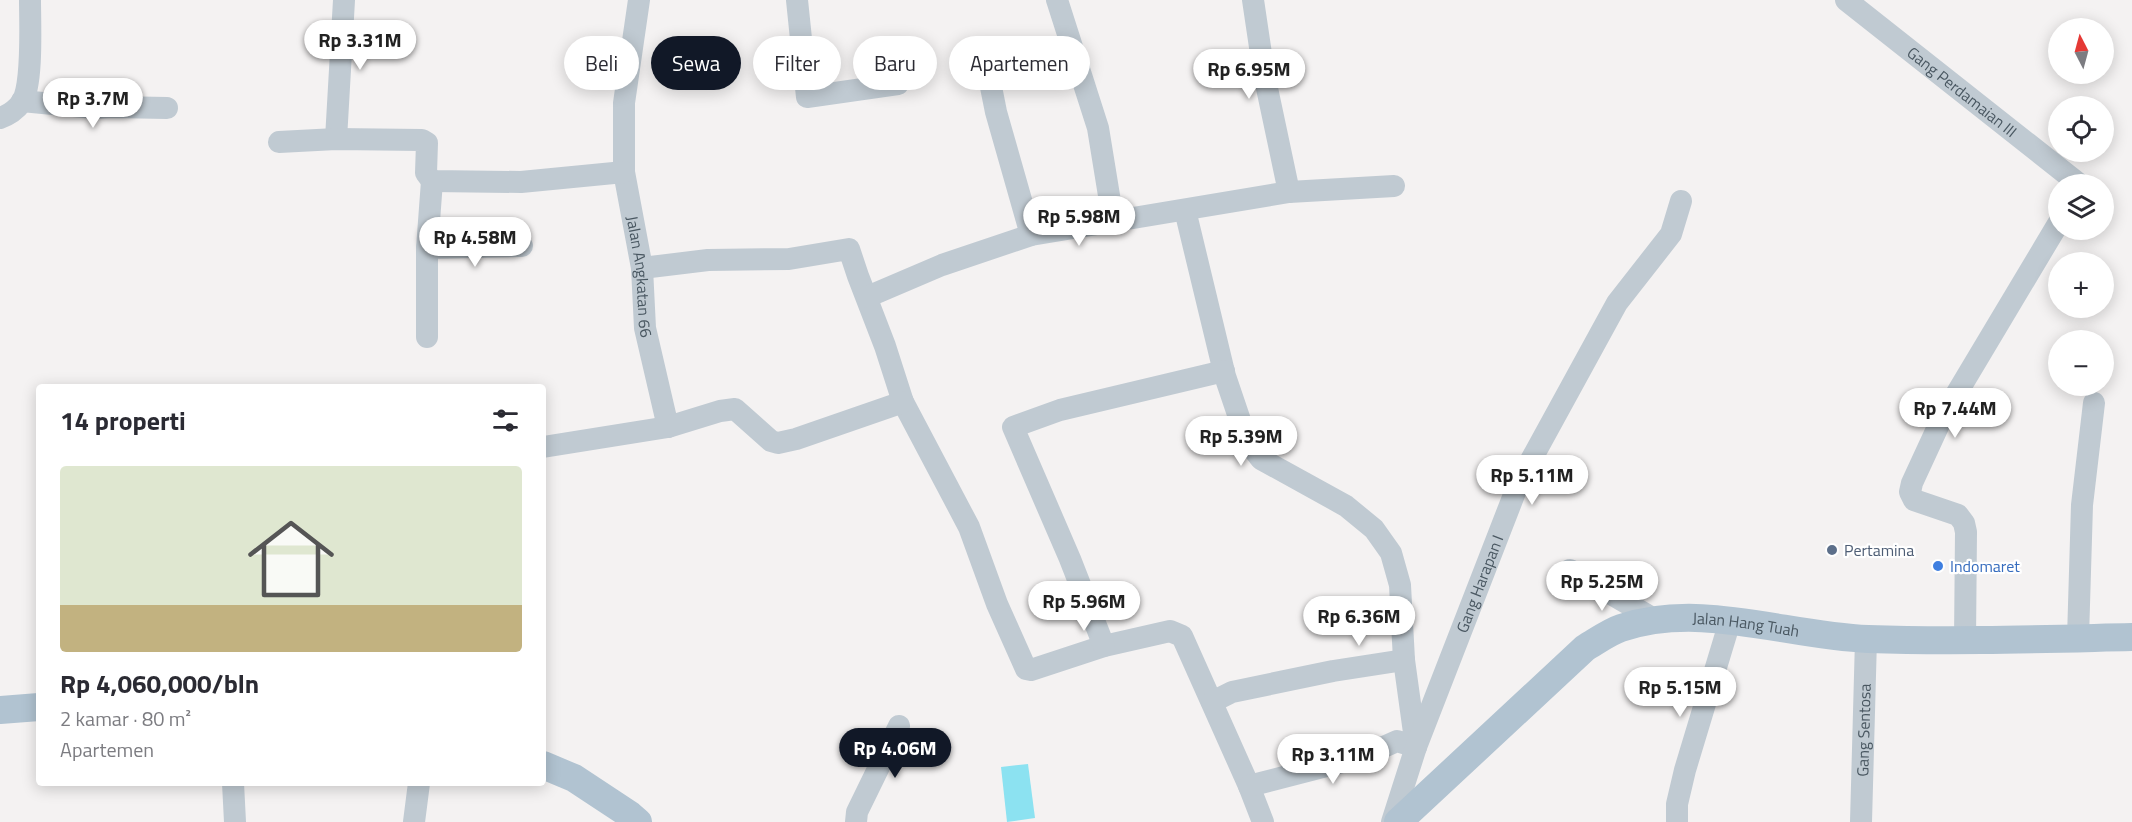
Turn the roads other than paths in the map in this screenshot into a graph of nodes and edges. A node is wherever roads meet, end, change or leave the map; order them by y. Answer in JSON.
{"nodes":[{"id":1,"x":30,"y":0,"type":"edge"},
{"id":2,"x":344,"y":0,"type":"edge"},
{"id":3,"x":639,"y":0,"type":"edge"},
{"id":4,"x":797,"y":0,"type":"edge"},
{"id":5,"x":1057,"y":0,"type":"edge"},
{"id":6,"x":1253,"y":0,"type":"edge"},
{"id":7,"x":1846,"y":0,"type":"edge"},
{"id":8,"x":856,"y":90,"type":"edge"},
{"id":9,"x":992,"y":90,"type":"edge"},
{"id":10,"x":22,"y":101,"type":"junction"},
{"id":11,"x":167,"y":108,"type":"dead end"},
{"id":12,"x":0,"y":118,"type":"edge"},
{"id":13,"x":336,"y":140,"type":"junction"},
{"id":14,"x":279,"y":142,"type":"dead end"},
{"id":15,"x":624,"y":172,"type":"junction"},
{"id":16,"x":2066,"y":174,"type":"edge"},
{"id":17,"x":432,"y":181,"type":"junction"},
{"id":18,"x":1394,"y":186,"type":"dead end"},
{"id":19,"x":1289,"y":192,"type":"junction"},
{"id":20,"x":1681,"y":201,"type":"dead end"},
{"id":21,"x":1185,"y":210,"type":"junction"},
{"id":22,"x":1113,"y":220,"type":"junction"},
{"id":23,"x":1031,"y":235,"type":"junction"},
{"id":24,"x":2048,"y":240,"type":"edge"},
{"id":25,"x":522,"y":246,"type":"dead end"},
{"id":26,"x":427,"y":248,"type":"junction"},
{"id":27,"x":642,"y":268,"type":"junction"},
{"id":28,"x":867,"y":297,"type":"junction"},
{"id":29,"x":426,"y":337,"type":"dead end"},
{"id":30,"x":1224,"y":371,"type":"junction"},
{"id":31,"x":903,"y":402,"type":"junction"},
{"id":32,"x":2094,"y":403,"type":"dead end"},
{"id":33,"x":668,"y":427,"type":"junction"},
{"id":34,"x":546,"y":447,"type":"edge"},
{"id":35,"x":1570,"y":570,"type":"dead end"},
{"id":36,"x":1654,"y":620,"type":"junction"},
{"id":37,"x":1730,"y":621,"type":"junction"},
{"id":38,"x":2132,"y":637,"type":"edge"},
{"id":39,"x":2078,"y":638,"type":"junction"},
{"id":40,"x":1866,"y":639,"type":"junction"},
{"id":41,"x":1965,"y":640,"type":"junction"},
{"id":42,"x":1104,"y":646,"type":"junction"},
{"id":43,"x":1404,"y":660,"type":"junction"},
{"id":44,"x":1212,"y":702,"type":"junction"},
{"id":45,"x":36,"y":707,"type":"edge"},
{"id":46,"x":0,"y":710,"type":"edge"},
{"id":47,"x":899,"y":726,"type":"dead end"},
{"id":48,"x":1416,"y":747,"type":"junction"},
{"id":49,"x":546,"y":766,"type":"edge"},
{"id":50,"x":233,"y":786,"type":"edge"},
{"id":51,"x":419,"y":786,"type":"edge"},
{"id":52,"x":1249,"y":786,"type":"junction"},
{"id":53,"x":235,"y":822,"type":"edge"},
{"id":54,"x":414,"y":822,"type":"edge"},
{"id":55,"x":638,"y":822,"type":"edge"},
{"id":56,"x":856,"y":822,"type":"edge"},
{"id":57,"x":1263,"y":822,"type":"edge"},
{"id":58,"x":1392,"y":822,"type":"edge"},
{"id":59,"x":1398,"y":822,"type":"edge"},
{"id":60,"x":1677,"y":822,"type":"edge"},
{"id":61,"x":1862,"y":822,"type":"edge"}],
"edges":[{"from":1,"to":10,"type":"street"},
{"from":2,"to":13,"type":"street"},
{"from":3,"to":15,"type":"street","name":"Jalan Angkatan 66"},
{"from":4,"to":8,"type":"street"},
{"from":5,"to":22,"type":"street"},
{"from":6,"to":19,"type":"street"},
{"from":7,"to":16,"type":"street","name":"Gang Perdamaian III"},
{"from":9,"to":23,"type":"street"},
{"from":10,"to":11,"type":"street"},
{"from":10,"to":12,"type":"street"},
{"from":13,"to":14,"type":"street"},
{"from":13,"to":17,"type":"street"},
{"from":15,"to":17,"type":"street"},
{"from":15,"to":27,"type":"street","name":"Jalan Angkatan 66"},
{"from":17,"to":26,"type":"street"},
{"from":18,"to":19,"type":"street"},
{"from":19,"to":21,"type":"street"},
{"from":20,"to":48,"type":"street","name":"Gang Harapan I"},
{"from":21,"to":22,"type":"street"},
{"from":21,"to":30,"type":"street"},
{"from":22,"to":23,"type":"street"},
{"from":23,"to":28,"type":"street"},
{"from":24,"to":41,"type":"street"},
{"from":25,"to":26,"type":"street"},
{"from":26,"to":29,"type":"street"},
{"from":27,"to":28,"type":"street"},
{"from":27,"to":33,"type":"street","name":"Jalan Angkatan 66"},
{"from":28,"to":31,"type":"street"},
{"from":30,"to":42,"type":"street"},
{"from":30,"to":43,"type":"street"},
{"from":31,"to":33,"type":"street"},
{"from":31,"to":42,"type":"street"},
{"from":32,"to":39,"type":"street"},
{"from":33,"to":34,"type":"street"},
{"from":35,"to":36,"type":"street"},
{"from":36,"to":37,"type":"main road","name":"Jalan Hang Tuah"},
{"from":36,"to":59,"type":"main road","name":"Jalan Hang Tuah"},
{"from":37,"to":40,"type":"main road","name":"Jalan Hang Tuah"},
{"from":37,"to":60,"type":"street"},
{"from":38,"to":39,"type":"main road","name":"Jalan Hang Tuah"},
{"from":39,"to":41,"type":"main road","name":"Jalan Hang Tuah"},
{"from":40,"to":41,"type":"main road","name":"Jalan Hang Tuah"},
{"from":40,"to":61,"type":"street","name":"Gang Sentosa"},
{"from":42,"to":44,"type":"street"},
{"from":43,"to":44,"type":"street"},
{"from":43,"to":48,"type":"street"},
{"from":44,"to":52,"type":"street"},
{"from":45,"to":46,"type":"main road"},
{"from":47,"to":56,"type":"street"},
{"from":48,"to":52,"type":"street"},
{"from":48,"to":58,"type":"street","name":"Gang Harapan I"},
{"from":49,"to":55,"type":"main road"},
{"from":50,"to":53,"type":"street"},
{"from":51,"to":54,"type":"street"},
{"from":52,"to":57,"type":"street"}]}
